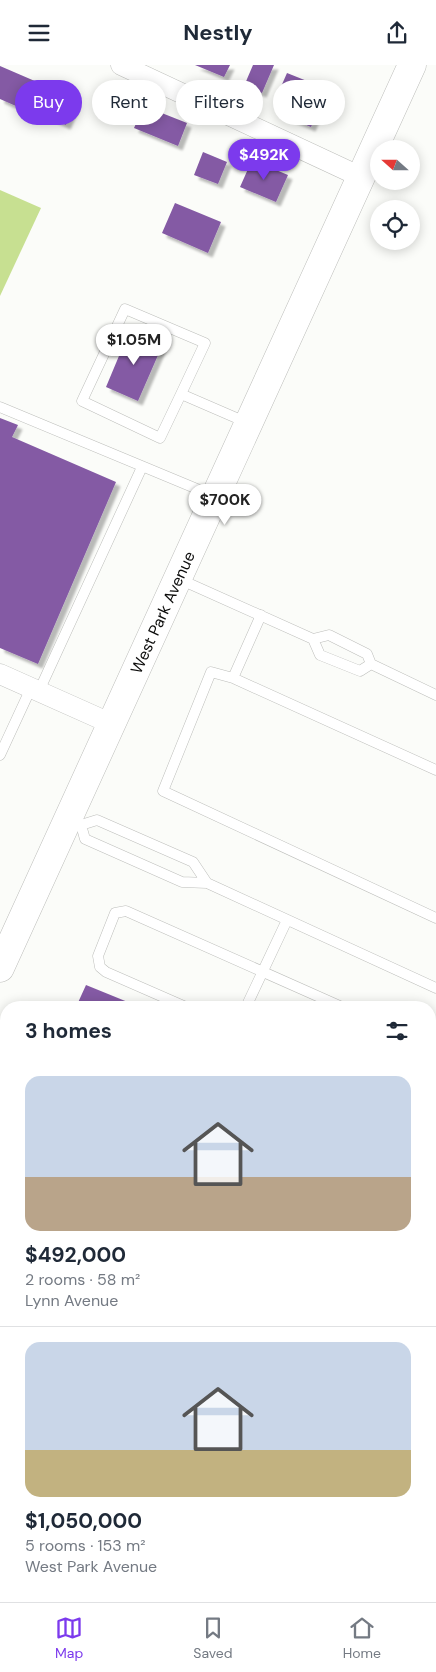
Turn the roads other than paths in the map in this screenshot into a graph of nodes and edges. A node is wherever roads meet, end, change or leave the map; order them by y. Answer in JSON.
{"nodes":[{"id":1,"x":120,"y":65,"type":"edge"},
{"id":2,"x":412,"y":65,"type":"edge"},
{"id":3,"x":361,"y":177,"type":"junction"},
{"id":4,"x":181,"y":394,"type":"junction"},
{"id":5,"x":0,"y":407,"type":"edge"},
{"id":6,"x":249,"y":423,"type":"junction"},
{"id":7,"x":142,"y":467,"type":"junction"},
{"id":8,"x":215,"y":497,"type":"junction"},
{"id":9,"x":178,"y":578,"type":"junction"},
{"id":10,"x":261,"y":615,"type":"junction"},
{"id":11,"x":313,"y":639,"type":"junction"},
{"id":12,"x":371,"y":665,"type":"junction"},
{"id":13,"x":0,"y":674,"type":"edge"},
{"id":14,"x":233,"y":678,"type":"junction"},
{"id":15,"x":35,"y":690,"type":"junction"},
{"id":16,"x":436,"y":695,"type":"edge"},
{"id":17,"x":112,"y":724,"type":"junction"},
{"id":18,"x":0,"y":755,"type":"edge"},
{"id":19,"x":436,"y":770,"type":"edge"},
{"id":20,"x":75,"y":821,"type":"junction"},
{"id":21,"x":207,"y":883,"type":"junction"},
{"id":22,"x":436,"y":917,"type":"edge"},
{"id":23,"x":287,"y":920,"type":"junction"},
{"id":24,"x":0,"y":968,"type":"edge"},
{"id":25,"x":263,"y":973,"type":"junction"},
{"id":26,"x":436,"y":988,"type":"edge"},
{"id":27,"x":172,"y":1001,"type":"edge"},
{"id":28,"x":249,"y":1001,"type":"edge"},
{"id":29,"x":328,"y":1001,"type":"edge"}],
"edges":[{"from":1,"to":3,"type":"street"},
{"from":2,"to":3,"type":"main road","name":"West Park Avenue"},
{"from":3,"to":6,"type":"main road","name":"West Park Avenue"},
{"from":4,"to":4,"type":"lane"},
{"from":4,"to":6,"type":"lane"},
{"from":5,"to":7,"type":"lane"},
{"from":6,"to":8,"type":"main road","name":"West Park Avenue"},
{"from":7,"to":8,"type":"lane"},
{"from":7,"to":15,"type":"lane"},
{"from":8,"to":9,"type":"main road","name":"West Park Avenue"},
{"from":9,"to":10,"type":"lane"},
{"from":9,"to":17,"type":"main road","name":"West Park Avenue"},
{"from":10,"to":11,"type":"lane"},
{"from":10,"to":14,"type":"lane"},
{"from":11,"to":12,"type":"lane"},
{"from":11,"to":12,"type":"lane"},
{"from":12,"to":16,"type":"lane"},
{"from":13,"to":15,"type":"street"},
{"from":14,"to":19,"type":"lane"},
{"from":14,"to":22,"type":"lane"},
{"from":15,"to":17,"type":"street"},
{"from":15,"to":18,"type":"lane"},
{"from":17,"to":20,"type":"main road","name":"West Park Avenue"},
{"from":20,"to":21,"type":"lane"},
{"from":20,"to":21,"type":"lane"},
{"from":20,"to":24,"type":"main road","name":"West Park Avenue"},
{"from":21,"to":23,"type":"lane"},
{"from":23,"to":25,"type":"lane"},
{"from":23,"to":26,"type":"lane"},
{"from":25,"to":27,"type":"lane"},
{"from":25,"to":28,"type":"lane"},
{"from":25,"to":29,"type":"lane"}]}
